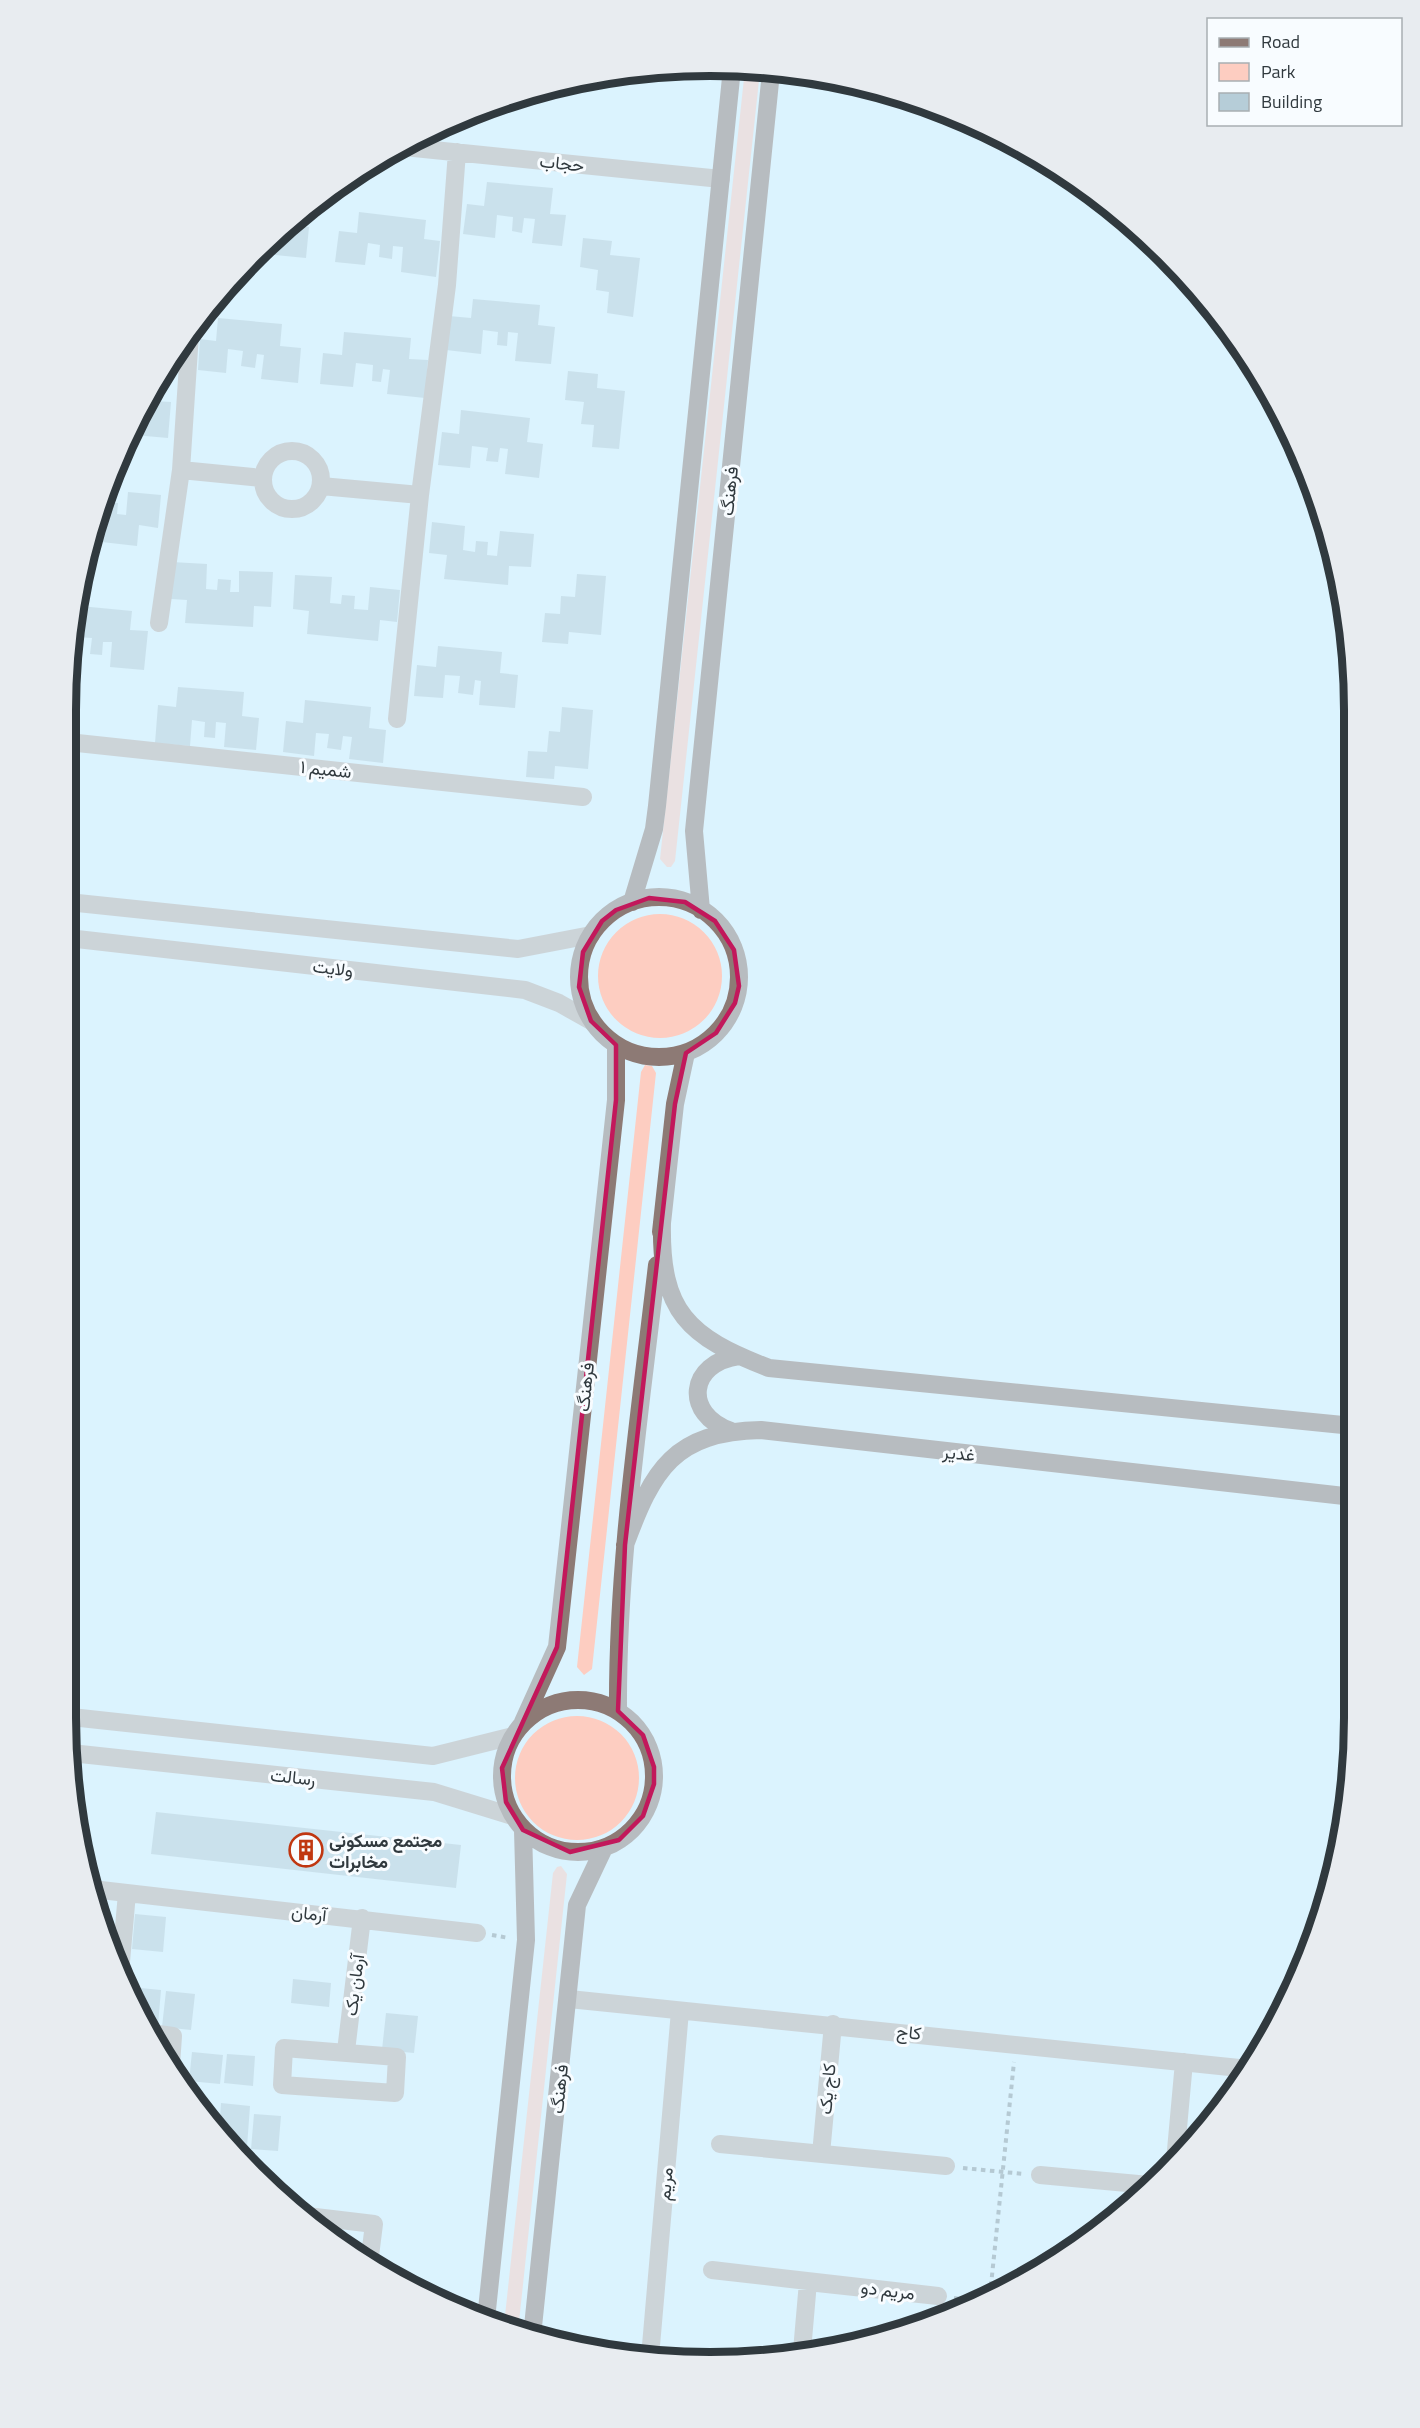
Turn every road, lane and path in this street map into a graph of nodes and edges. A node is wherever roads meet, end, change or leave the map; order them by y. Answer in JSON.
{"nodes":[{"id":1,"x":731,"y":77,"type":"edge"},
{"id":2,"x":770,"y":80,"type":"edge"},
{"id":3,"x":418,"y":148,"type":"edge"},
{"id":4,"x":457,"y":152,"type":"junction"},
{"id":5,"x":721,"y":179,"type":"junction"},
{"id":6,"x":189,"y":349,"type":"edge"},
{"id":7,"x":182,"y":470,"type":"junction"},
{"id":8,"x":262,"y":478,"type":"junction"},
{"id":9,"x":321,"y":486,"type":"junction"},
{"id":10,"x":420,"y":495,"type":"junction"},
{"id":11,"x":159,"y":623,"type":"dead end"},
{"id":12,"x":397,"y":718,"type":"dead end"},
{"id":13,"x":77,"y":743,"type":"edge"},
{"id":14,"x":583,"y":797,"type":"dead end"},
{"id":15,"x":632,"y":902,"type":"junction"},
{"id":16,"x":77,"y":903,"type":"edge"},
{"id":17,"x":701,"y":910,"type":"junction"},
{"id":18,"x":591,"y":935,"type":"junction"},
{"id":19,"x":77,"y":939,"type":"edge"},
{"id":20,"x":591,"y":1021,"type":"junction"},
{"id":21,"x":616,"y":1045,"type":"junction"},
{"id":22,"x":686,"y":1053,"type":"junction"},
{"id":23,"x":662,"y":1222,"type":"junction"},
{"id":24,"x":739,"y":1356,"type":"junction"},
{"id":25,"x":1343,"y":1425,"type":"edge"},
{"id":26,"x":731,"y":1431,"type":"junction"},
{"id":27,"x":1343,"y":1496,"type":"edge"},
{"id":28,"x":625,"y":1545,"type":"junction"},
{"id":29,"x":618,"y":1711,"type":"junction"},
{"id":30,"x":77,"y":1718,"type":"edge"},
{"id":31,"x":518,"y":1729,"type":"junction"},
{"id":32,"x":78,"y":1754,"type":"edge"},
{"id":33,"x":518,"y":1823,"type":"junction"},
{"id":34,"x":604,"y":1848,"type":"junction"},
{"id":35,"x":100,"y":1890,"type":"edge"},
{"id":36,"x":128,"y":1893,"type":"junction"},
{"id":37,"x":362,"y":1918,"type":"junction"},
{"id":38,"x":477,"y":1933,"type":"joint"},
{"id":39,"x":526,"y":1940,"type":"junction"},
{"id":40,"x":122,"y":1953,"type":"edge"},
{"id":41,"x":568,"y":1999,"type":"junction"},
{"id":42,"x":680,"y":2011,"type":"junction"},
{"id":43,"x":833,"y":2024,"type":"junction"},
{"id":44,"x":161,"y":2034,"type":"edge"},
{"id":45,"x":1016,"y":2043,"type":"junction"},
{"id":46,"x":346,"y":2051,"type":"junction"},
{"id":47,"x":172,"y":2052,"type":"edge"},
{"id":48,"x":1184,"y":2062,"type":"junction"},
{"id":49,"x":1238,"y":2068,"type":"edge"},
{"id":50,"x":720,"y":2144,"type":"dead end"},
{"id":51,"x":1176,"y":2146,"type":"edge"},
{"id":52,"x":821,"y":2154,"type":"junction"},
{"id":53,"x":946,"y":2166,"type":"joint"},
{"id":54,"x":1003,"y":2173,"type":"junction"},
{"id":55,"x":1040,"y":2175,"type":"joint"},
{"id":56,"x":1139,"y":2184,"type":"edge"},
{"id":57,"x":320,"y":2218,"type":"edge"},
{"id":58,"x":370,"y":2253,"type":"edge"},
{"id":59,"x":712,"y":2270,"type":"dead end"},
{"id":60,"x":991,"y":2285,"type":"edge"},
{"id":61,"x":487,"y":2310,"type":"edge"},
{"id":62,"x":533,"y":2326,"type":"edge"},
{"id":63,"x":802,"y":2344,"type":"edge"},
{"id":64,"x":651,"y":2348,"type":"edge"}],
"edges":[{"from":1,"to":5,"type":"main road"},
{"from":2,"to":17,"type":"main road","name":"فرهنگ"},
{"from":3,"to":4,"type":"street","name":"حجاب"},
{"from":4,"to":5,"type":"street","name":"حجاب"},
{"from":4,"to":10,"type":"street"},
{"from":5,"to":15,"type":"main road"},
{"from":6,"to":7,"type":"street"},
{"from":7,"to":8,"type":"street"},
{"from":7,"to":11,"type":"street"},
{"from":8,"to":9,"type":"street"},
{"from":8,"to":9,"type":"street"},
{"from":9,"to":10,"type":"street"},
{"from":10,"to":12,"type":"street"},
{"from":13,"to":14,"type":"street","name":"شمیم ۱"},
{"from":15,"to":17,"type":"main road"},
{"from":15,"to":18,"type":"main road"},
{"from":16,"to":18,"type":"street"},
{"from":17,"to":22,"type":"main road"},
{"from":18,"to":20,"type":"main road"},
{"from":19,"to":20,"type":"street","name":"ولایت"},
{"from":20,"to":21,"type":"main road"},
{"from":21,"to":22,"type":"main road"},
{"from":21,"to":31,"type":"main road","name":"فرهنگ"},
{"from":22,"to":23,"type":"main road"},
{"from":23,"to":24,"type":"main road"},
{"from":23,"to":28,"type":"main road"},
{"from":24,"to":25,"type":"main road"},
{"from":24,"to":26,"type":"main road"},
{"from":26,"to":27,"type":"main road","name":"غدیر"},
{"from":26,"to":28,"type":"main road","name":"غدیر"},
{"from":28,"to":29,"type":"main road"},
{"from":29,"to":31,"type":"main road"},
{"from":29,"to":34,"type":"main road"},
{"from":30,"to":31,"type":"street","name":"رسالت"},
{"from":31,"to":33,"type":"main road"},
{"from":32,"to":33,"type":"street","name":"رسالت"},
{"from":33,"to":34,"type":"main road"},
{"from":33,"to":39,"type":"main road"},
{"from":34,"to":41,"type":"main road","name":"فرهنگ"},
{"from":35,"to":36,"type":"street","name":"آرمان"},
{"from":36,"to":37,"type":"street","name":"آرمان"},
{"from":36,"to":40,"type":"street"},
{"from":37,"to":38,"type":"street","name":"آرمان"},
{"from":37,"to":46,"type":"street","name":"آرمان یک"},
{"from":38,"to":39,"type":"path"},
{"from":39,"to":61,"type":"main road"},
{"from":41,"to":42,"type":"street","name":"کاج"},
{"from":41,"to":62,"type":"main road","name":"فرهنگ"},
{"from":42,"to":43,"type":"street","name":"کاج"},
{"from":42,"to":64,"type":"street","name":"مریم"},
{"from":43,"to":45,"type":"street","name":"کاج"},
{"from":43,"to":52,"type":"street","name":"کاج یک"},
{"from":44,"to":47,"type":"street"},
{"from":45,"to":48,"type":"street","name":"کاج"},
{"from":45,"to":54,"type":"path"},
{"from":46,"to":46,"type":"street"},
{"from":48,"to":49,"type":"street","name":"کاج"},
{"from":48,"to":51,"type":"street"},
{"from":50,"to":52,"type":"street"},
{"from":52,"to":53,"type":"street"},
{"from":53,"to":54,"type":"path"},
{"from":54,"to":55,"type":"path"},
{"from":54,"to":60,"type":"path"},
{"from":55,"to":56,"type":"street"},
{"from":57,"to":58,"type":"street"},
{"from":59,"to":63,"type":"street","name":"مریم دو"}]}
